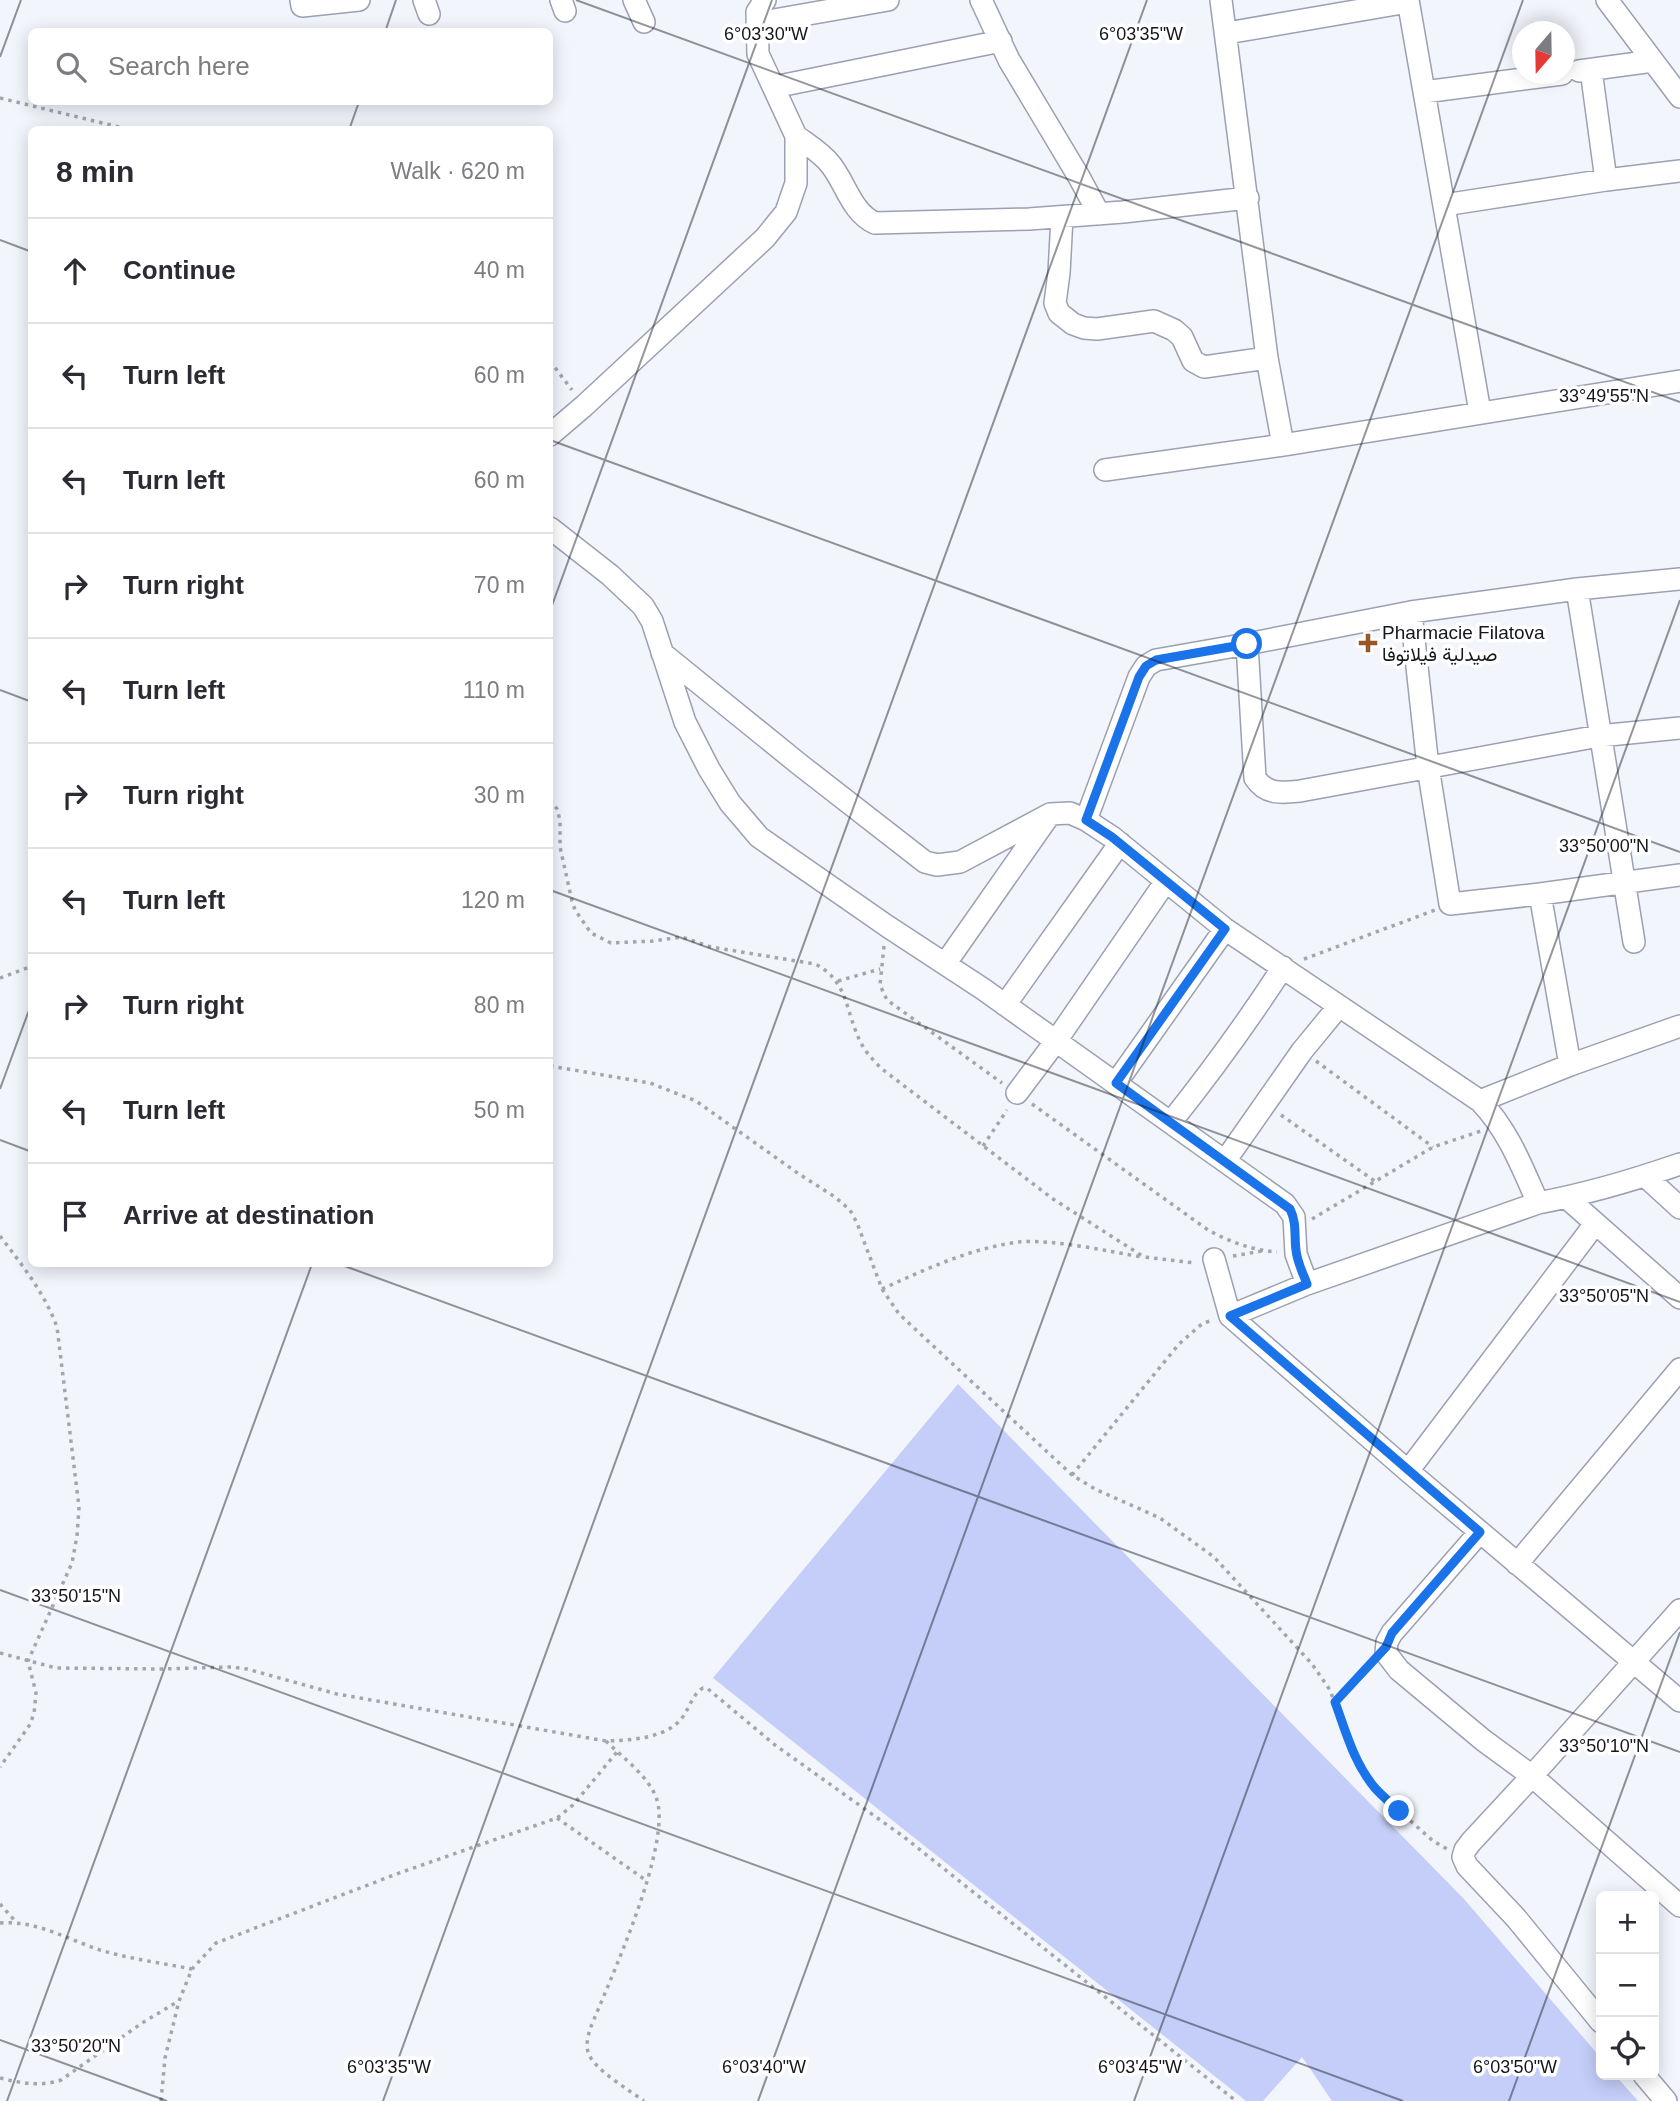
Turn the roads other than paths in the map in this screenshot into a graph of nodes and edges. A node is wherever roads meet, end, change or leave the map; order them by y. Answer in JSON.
{"nodes":[{"id":1,"x":301,"y":0,"type":"edge"},
{"id":2,"x":359,"y":0,"type":"edge"},
{"id":3,"x":634,"y":0,"type":"edge"},
{"id":4,"x":765,"y":0,"type":"edge"},
{"id":5,"x":888,"y":0,"type":"edge"},
{"id":6,"x":981,"y":0,"type":"edge"},
{"id":7,"x":1221,"y":0,"type":"edge"},
{"id":8,"x":1607,"y":0,"type":"edge"},
{"id":9,"x":1408,"y":1,"type":"edge"},
{"id":10,"x":644,"y":22,"type":"dead end"},
{"id":11,"x":757,"y":23,"type":"junction"},
{"id":12,"x":1227,"y":33,"type":"junction"},
{"id":13,"x":1001,"y":41,"type":"junction"},
{"id":14,"x":1653,"y":61,"type":"junction"},
{"id":15,"x":1591,"y":70,"type":"junction"},
{"id":16,"x":1575,"y":72,"type":"edge"},
{"id":17,"x":1512,"y":80,"type":"edge"},
{"id":18,"x":774,"y":87,"type":"junction"},
{"id":19,"x":1424,"y":92,"type":"junction"},
{"id":20,"x":1680,"y":97,"type":"edge"},
{"id":21,"x":796,"y":136,"type":"junction"},
{"id":22,"x":1680,"y":171,"type":"edge"},
{"id":23,"x":1606,"y":180,"type":"junction"},
{"id":24,"x":1248,"y":198,"type":"junction"},
{"id":25,"x":1444,"y":205,"type":"junction"},
{"id":26,"x":1099,"y":214,"type":"junction"},
{"id":27,"x":1062,"y":217,"type":"junction"},
{"id":28,"x":1267,"y":358,"type":"junction"},
{"id":29,"x":1680,"y":381,"type":"edge"},
{"id":30,"x":1480,"y":412,"type":"junction"},
{"id":31,"x":553,"y":432,"type":"edge"},
{"id":32,"x":1283,"y":445,"type":"junction"},
{"id":33,"x":1105,"y":470,"type":"dead end"},
{"id":34,"x":553,"y":530,"type":"edge"},
{"id":35,"x":1680,"y":579,"type":"edge"},
{"id":36,"x":1577,"y":589,"type":"junction"},
{"id":37,"x":1411,"y":612,"type":"junction"},
{"id":38,"x":1247,"y":644,"type":"junction"},
{"id":39,"x":662,"y":653,"type":"junction"},
{"id":40,"x":1680,"y":728,"type":"edge"},
{"id":41,"x":1599,"y":736,"type":"junction"},
{"id":42,"x":1428,"y":767,"type":"junction"},
{"id":43,"x":1050,"y":814,"type":"junction"},
{"id":44,"x":1086,"y":820,"type":"junction"},
{"id":45,"x":1120,"y":844,"type":"junction"},
{"id":46,"x":1680,"y":875,"type":"edge"},
{"id":47,"x":1166,"y":881,"type":"junction"},
{"id":48,"x":1625,"y":881,"type":"junction"},
{"id":49,"x":1541,"y":894,"type":"junction"},
{"id":50,"x":1225,"y":929,"type":"junction"},
{"id":51,"x":1634,"y":942,"type":"dead end"},
{"id":52,"x":946,"y":964,"type":"junction"},
{"id":53,"x":1283,"y":967,"type":"junction"},
{"id":54,"x":1005,"y":1005,"type":"junction"},
{"id":55,"x":1339,"y":1006,"type":"junction"},
{"id":56,"x":1680,"y":1026,"type":"edge"},
{"id":57,"x":1056,"y":1041,"type":"junction"},
{"id":58,"x":1570,"y":1065,"type":"junction"},
{"id":59,"x":1116,"y":1083,"type":"junction"},
{"id":60,"x":1017,"y":1093,"type":"road end"},
{"id":61,"x":1480,"y":1101,"type":"junction"},
{"id":62,"x":1171,"y":1122,"type":"junction"},
{"id":63,"x":1224,"y":1160,"type":"junction"},
{"id":64,"x":1680,"y":1164,"type":"edge"},
{"id":65,"x":1645,"y":1177,"type":"junction"},
{"id":66,"x":1567,"y":1198,"type":"junction"},
{"id":67,"x":1538,"y":1203,"type":"junction"},
{"id":68,"x":1680,"y":1208,"type":"edge"},
{"id":69,"x":1595,"y":1224,"type":"junction"},
{"id":70,"x":1214,"y":1259,"type":"road end"},
{"id":71,"x":1307,"y":1284,"type":"junction"},
{"id":72,"x":1680,"y":1298,"type":"edge"},
{"id":73,"x":1230,"y":1316,"type":"junction"},
{"id":74,"x":1680,"y":1370,"type":"edge"},
{"id":75,"x":1408,"y":1471,"type":"junction"},
{"id":76,"x":1480,"y":1532,"type":"junction"},
{"id":77,"x":1517,"y":1564,"type":"junction"},
{"id":78,"x":1680,"y":1611,"type":"edge"},
{"id":79,"x":1633,"y":1663,"type":"junction"},
{"id":80,"x":1680,"y":1701,"type":"edge"},
{"id":81,"x":1532,"y":1776,"type":"junction"},
{"id":82,"x":1680,"y":1906,"type":"edge"},
{"id":83,"x":1597,"y":2017,"type":"edge"},
{"id":84,"x":1648,"y":2080,"type":"edge"},
{"id":85,"x":1666,"y":2101,"type":"edge"}],
"edges":[{"from":1,"to":2,"type":"street"},
{"from":3,"to":10,"type":"street"},
{"from":4,"to":11,"type":"street"},
{"from":5,"to":11,"type":"street"},
{"from":6,"to":13,"type":"street"},
{"from":7,"to":12,"type":"street"},
{"from":8,"to":14,"type":"street"},
{"from":9,"to":12,"type":"street"},
{"from":9,"to":19,"type":"street"},
{"from":11,"to":18,"type":"street"},
{"from":12,"to":24,"type":"street"},
{"from":13,"to":18,"type":"street"},
{"from":13,"to":26,"type":"street"},
{"from":14,"to":15,"type":"street"},
{"from":14,"to":20,"type":"street"},
{"from":15,"to":16,"type":"street"},
{"from":15,"to":23,"type":"street"},
{"from":17,"to":19,"type":"street"},
{"from":18,"to":21,"type":"street"},
{"from":19,"to":25,"type":"street"},
{"from":21,"to":27,"type":"street"},
{"from":21,"to":31,"type":"street"},
{"from":22,"to":23,"type":"street"},
{"from":23,"to":25,"type":"street"},
{"from":24,"to":26,"type":"street"},
{"from":24,"to":28,"type":"street"},
{"from":25,"to":30,"type":"street"},
{"from":26,"to":27,"type":"street"},
{"from":27,"to":28,"type":"street"},
{"from":28,"to":32,"type":"street"},
{"from":29,"to":30,"type":"street"},
{"from":30,"to":32,"type":"street"},
{"from":32,"to":33,"type":"street"},
{"from":34,"to":39,"type":"street"},
{"from":35,"to":36,"type":"street"},
{"from":36,"to":37,"type":"street"},
{"from":36,"to":41,"type":"street"},
{"from":37,"to":38,"type":"street"},
{"from":37,"to":42,"type":"street"},
{"from":38,"to":42,"type":"street"},
{"from":38,"to":44,"type":"street"},
{"from":39,"to":43,"type":"street"},
{"from":39,"to":52,"type":"street"},
{"from":40,"to":41,"type":"street"},
{"from":41,"to":42,"type":"street"},
{"from":41,"to":48,"type":"street"},
{"from":42,"to":49,"type":"street"},
{"from":43,"to":44,"type":"street"},
{"from":43,"to":52,"type":"street"},
{"from":44,"to":45,"type":"street"},
{"from":45,"to":47,"type":"street"},
{"from":45,"to":54,"type":"street"},
{"from":46,"to":48,"type":"street"},
{"from":47,"to":50,"type":"street"},
{"from":47,"to":57,"type":"street"},
{"from":48,"to":49,"type":"street"},
{"from":48,"to":51,"type":"street"},
{"from":49,"to":58,"type":"street"},
{"from":50,"to":53,"type":"street"},
{"from":50,"to":59,"type":"street"},
{"from":52,"to":54,"type":"street"},
{"from":53,"to":55,"type":"street"},
{"from":53,"to":62,"type":"street"},
{"from":54,"to":57,"type":"street"},
{"from":55,"to":61,"type":"street"},
{"from":55,"to":63,"type":"street"},
{"from":56,"to":58,"type":"street"},
{"from":57,"to":59,"type":"street"},
{"from":57,"to":60,"type":"street"},
{"from":58,"to":61,"type":"street"},
{"from":59,"to":62,"type":"street"},
{"from":61,"to":67,"type":"street"},
{"from":62,"to":63,"type":"street"},
{"from":63,"to":71,"type":"street"},
{"from":64,"to":65,"type":"street"},
{"from":65,"to":66,"type":"street"},
{"from":65,"to":68,"type":"street"},
{"from":66,"to":67,"type":"street"},
{"from":66,"to":69,"type":"street"},
{"from":67,"to":71,"type":"street"},
{"from":69,"to":72,"type":"street"},
{"from":69,"to":75,"type":"street"},
{"from":70,"to":73,"type":"street"},
{"from":71,"to":73,"type":"street"},
{"from":73,"to":75,"type":"street"},
{"from":74,"to":77,"type":"street"},
{"from":75,"to":76,"type":"street"},
{"from":76,"to":77,"type":"street"},
{"from":76,"to":81,"type":"street"},
{"from":77,"to":79,"type":"street"},
{"from":78,"to":79,"type":"street"},
{"from":79,"to":80,"type":"street"},
{"from":79,"to":81,"type":"street"},
{"from":81,"to":82,"type":"street"},
{"from":81,"to":83,"type":"street"},
{"from":84,"to":85,"type":"street"}]}
